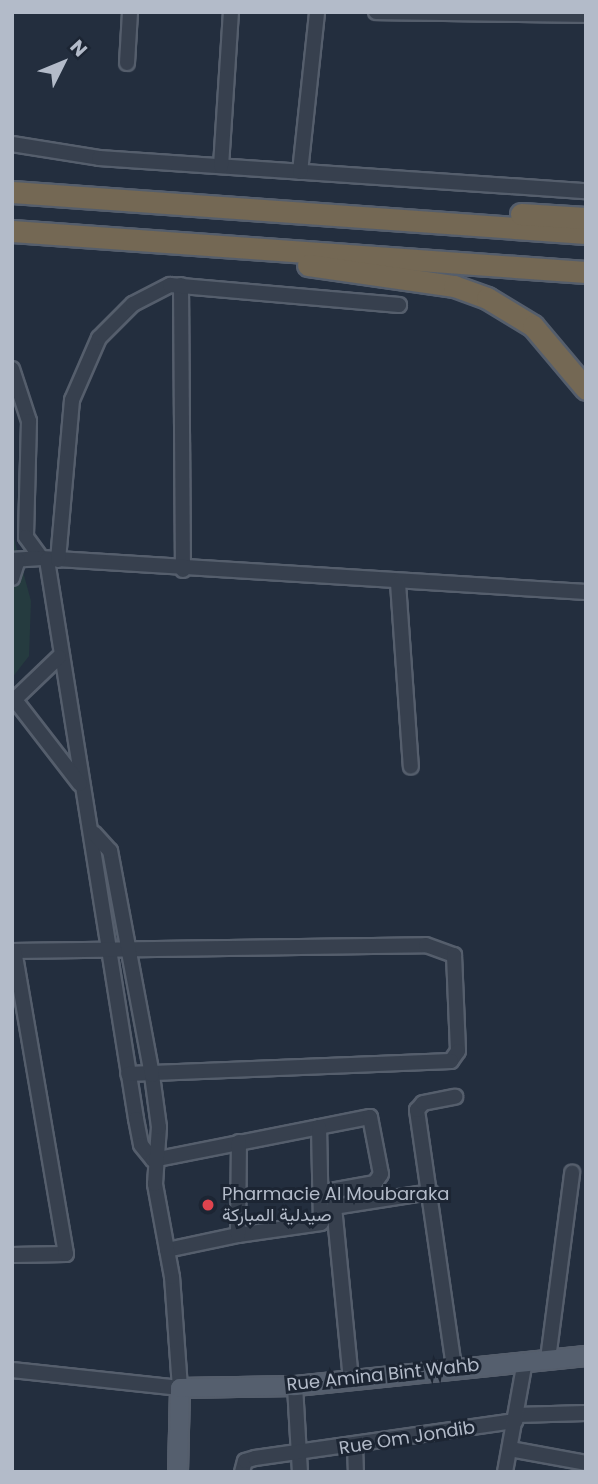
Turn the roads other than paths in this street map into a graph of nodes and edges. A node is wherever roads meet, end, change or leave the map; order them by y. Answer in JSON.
{"nodes":[{"id":1,"x":130,"y":12,"type":"edge"},
{"id":2,"x":231,"y":12,"type":"edge"},
{"id":3,"x":317,"y":12,"type":"edge"},
{"id":4,"x":376,"y":12,"type":"edge"},
{"id":5,"x":586,"y":15,"type":"edge"},
{"id":6,"x":127,"y":63,"type":"dead end"},
{"id":7,"x":12,"y":144,"type":"edge"},
{"id":8,"x":222,"y":166,"type":"junction"},
{"id":9,"x":300,"y":172,"type":"junction"},
{"id":10,"x":586,"y":191,"type":"edge"},
{"id":11,"x":12,"y":192,"type":"edge"},
{"id":12,"x":586,"y":218,"type":"edge"},
{"id":13,"x":446,"y":221,"type":"junction"},
{"id":14,"x":12,"y":231,"type":"edge"},
{"id":15,"x":586,"y":233,"type":"edge"},
{"id":16,"x":129,"y":240,"type":"junction"},
{"id":17,"x":586,"y":272,"type":"edge"},
{"id":18,"x":181,"y":285,"type":"junction"},
{"id":19,"x":399,"y":305,"type":"dead end"},
{"id":20,"x":12,"y":369,"type":"edge"},
{"id":21,"x":586,"y":389,"type":"edge"},
{"id":22,"x":48,"y":559,"type":"junction"},
{"id":23,"x":15,"y":560,"type":"edge"},
{"id":24,"x":183,"y":570,"type":"junction"},
{"id":25,"x":12,"y":578,"type":"edge"},
{"id":26,"x":398,"y":583,"type":"junction"},
{"id":27,"x":586,"y":592,"type":"edge"},
{"id":28,"x":58,"y":657,"type":"junction"},
{"id":29,"x":13,"y":701,"type":"edge"},
{"id":30,"x":411,"y":767,"type":"dead end"},
{"id":31,"x":83,"y":788,"type":"junction"},
{"id":32,"x":94,"y":833,"type":"junction"},
{"id":33,"x":127,"y":945,"type":"junction"},
{"id":34,"x":109,"y":948,"type":"junction"},
{"id":35,"x":13,"y":951,"type":"edge"},
{"id":36,"x":128,"y":1074,"type":"junction"},
{"id":37,"x":152,"y":1075,"type":"junction"},
{"id":38,"x":455,"y":1097,"type":"dead end"},
{"id":39,"x":319,"y":1127,"type":"junction"},
{"id":40,"x":239,"y":1142,"type":"junction"},
{"id":41,"x":153,"y":1160,"type":"junction"},
{"id":42,"x":572,"y":1173,"type":"dead end"},
{"id":43,"x":324,"y":1192,"type":"junction"},
{"id":44,"x":431,"y":1192,"type":"junction"},
{"id":45,"x":239,"y":1235,"type":"junction"},
{"id":46,"x":167,"y":1250,"type":"junction"},
{"id":47,"x":12,"y":1255,"type":"edge"},
{"id":48,"x":586,"y":1356,"type":"edge"},
{"id":49,"x":548,"y":1359,"type":"junction"},
{"id":50,"x":525,"y":1360,"type":"junction"},
{"id":51,"x":454,"y":1367,"type":"junction"},
{"id":52,"x":12,"y":1370,"type":"edge"},
{"id":53,"x":351,"y":1380,"type":"junction"},
{"id":54,"x":295,"y":1386,"type":"junction"},
{"id":55,"x":180,"y":1388,"type":"junction"},
{"id":56,"x":586,"y":1413,"type":"edge"},
{"id":57,"x":515,"y":1418,"type":"junction"},
{"id":58,"x":355,"y":1446,"type":"junction"},
{"id":59,"x":510,"y":1449,"type":"junction"},
{"id":60,"x":299,"y":1453,"type":"junction"},
{"id":61,"x":586,"y":1463,"type":"edge"},
{"id":62,"x":244,"y":1466,"type":"edge"},
{"id":63,"x":568,"y":1466,"type":"edge"},
{"id":64,"x":178,"y":1472,"type":"edge"},
{"id":65,"x":300,"y":1472,"type":"edge"},
{"id":66,"x":356,"y":1472,"type":"edge"},
{"id":67,"x":505,"y":1472,"type":"edge"}],
"edges":[{"from":1,"to":6,"type":"street"},
{"from":2,"to":8,"type":"street"},
{"from":3,"to":9,"type":"street"},
{"from":4,"to":5,"type":"street"},
{"from":7,"to":8,"type":"street"},
{"from":8,"to":9,"type":"street"},
{"from":9,"to":10,"type":"street"},
{"from":11,"to":13,"type":"highway"},
{"from":12,"to":13,"type":"highway"},
{"from":13,"to":15,"type":"highway"},
{"from":14,"to":16,"type":"highway"},
{"from":16,"to":17,"type":"highway"},
{"from":16,"to":21,"type":"highway"},
{"from":18,"to":19,"type":"street"},
{"from":18,"to":22,"type":"street"},
{"from":18,"to":24,"type":"street"},
{"from":20,"to":22,"type":"street"},
{"from":22,"to":23,"type":"street"},
{"from":22,"to":24,"type":"street"},
{"from":22,"to":28,"type":"street"},
{"from":23,"to":25,"type":"street"},
{"from":24,"to":26,"type":"street"},
{"from":26,"to":27,"type":"street"},
{"from":26,"to":30,"type":"street"},
{"from":28,"to":29,"type":"street"},
{"from":28,"to":31,"type":"street"},
{"from":29,"to":31,"type":"street"},
{"from":31,"to":32,"type":"street"},
{"from":32,"to":33,"type":"street"},
{"from":32,"to":34,"type":"street"},
{"from":33,"to":34,"type":"street"},
{"from":33,"to":37,"type":"street"},
{"from":33,"to":37,"type":"street"},
{"from":34,"to":35,"type":"street"},
{"from":34,"to":36,"type":"street"},
{"from":35,"to":47,"type":"street"},
{"from":36,"to":37,"type":"street"},
{"from":36,"to":41,"type":"street"},
{"from":37,"to":41,"type":"street"},
{"from":38,"to":44,"type":"street"},
{"from":39,"to":40,"type":"street"},
{"from":39,"to":43,"type":"street"},
{"from":39,"to":43,"type":"street"},
{"from":40,"to":41,"type":"street"},
{"from":40,"to":45,"type":"street"},
{"from":41,"to":46,"type":"street"},
{"from":42,"to":49,"type":"street"},
{"from":43,"to":45,"type":"street"},
{"from":44,"to":51,"type":"street"},
{"from":44,"to":53,"type":"street"},
{"from":45,"to":46,"type":"street"},
{"from":46,"to":55,"type":"street"},
{"from":48,"to":49,"type":"main road","name":"Rue Amina Bint Wahb"},
{"from":49,"to":50,"type":"main road","name":"Rue Amina Bint Wahb"},
{"from":50,"to":51,"type":"main road","name":"Rue Amina Bint Wahb"},
{"from":50,"to":57,"type":"street"},
{"from":51,"to":53,"type":"main road","name":"Rue Amina Bint Wahb"},
{"from":52,"to":55,"type":"street"},
{"from":53,"to":54,"type":"main road","name":"Rue Amina Bint Wahb"},
{"from":54,"to":55,"type":"main road","name":"Rue Amina Bint Wahb"},
{"from":54,"to":60,"type":"street"},
{"from":55,"to":64,"type":"main road"},
{"from":56,"to":57,"type":"street","name":"Rue Om Jondib"},
{"from":57,"to":58,"type":"street","name":"Rue Om Jondib"},
{"from":57,"to":59,"type":"street"},
{"from":58,"to":60,"type":"street","name":"Rue Om Jondib"},
{"from":58,"to":66,"type":"street"},
{"from":59,"to":63,"type":"street"},
{"from":59,"to":67,"type":"street"},
{"from":60,"to":62,"type":"street","name":"Rue Om Jondib"},
{"from":60,"to":65,"type":"street"},
{"from":61,"to":63,"type":"street"}]}
